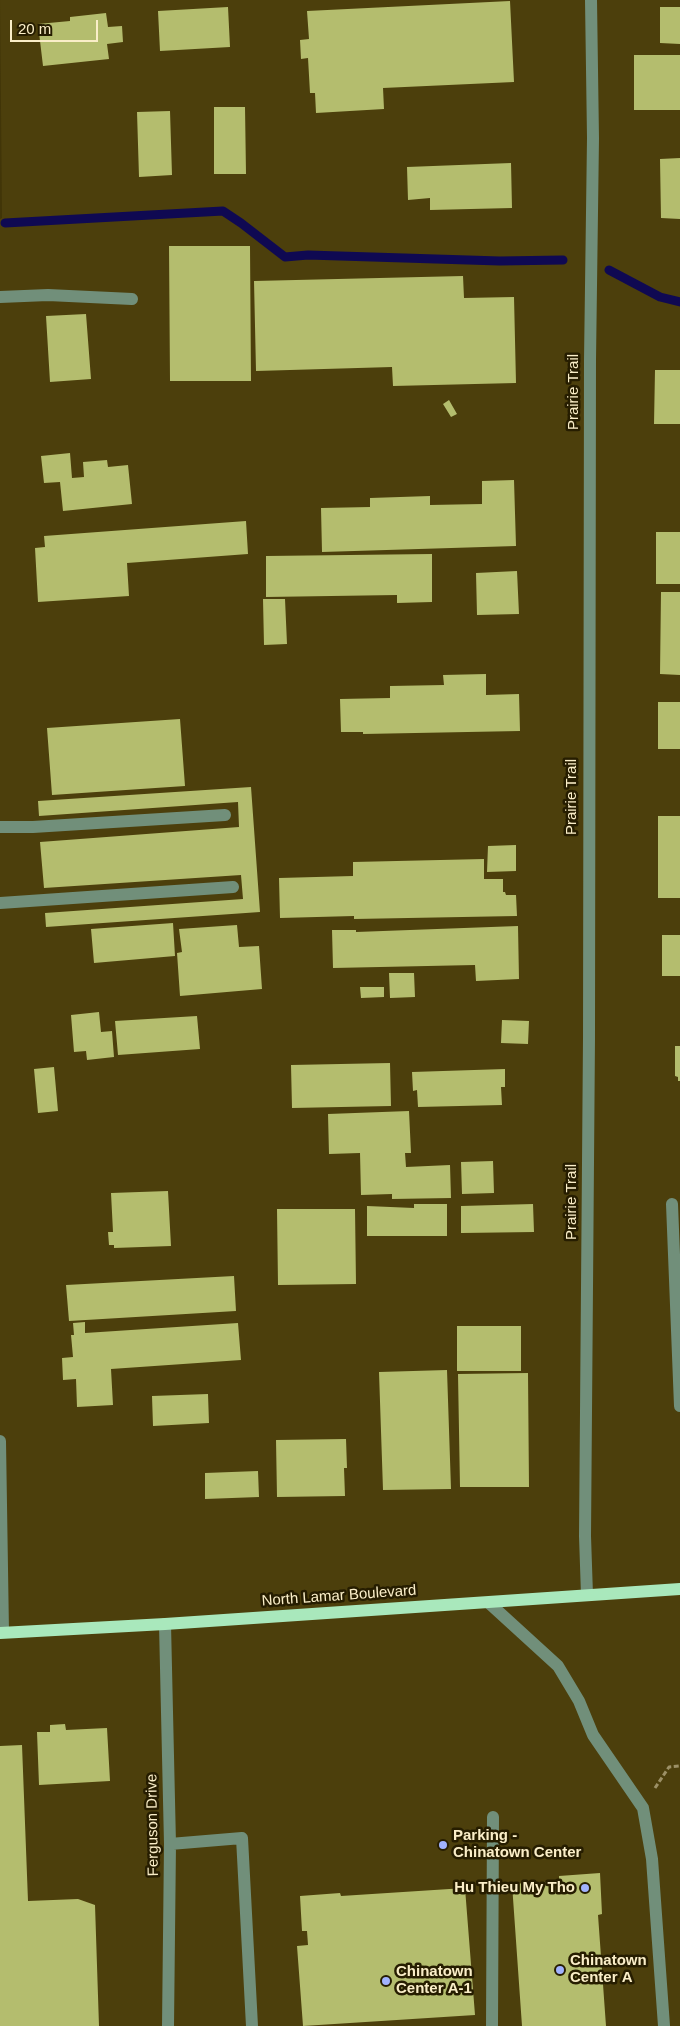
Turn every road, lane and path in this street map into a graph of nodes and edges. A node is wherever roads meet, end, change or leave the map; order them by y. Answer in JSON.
{"nodes":[{"id":1,"x":591,"y":0,"type":"edge"},
{"id":2,"x":0,"y":297,"type":"edge"},
{"id":3,"x":132,"y":299,"type":"dead end"},
{"id":4,"x":225,"y":815,"type":"dead end"},
{"id":5,"x":0,"y":827,"type":"edge"},
{"id":6,"x":234,"y":887,"type":"dead end"},
{"id":7,"x":0,"y":903,"type":"edge"},
{"id":8,"x":672,"y":1204,"type":"dead end"},
{"id":9,"x":680,"y":1406,"type":"edge"},
{"id":10,"x":0,"y":1441,"type":"edge"},
{"id":11,"x":1,"y":1507,"type":"edge"},
{"id":12,"x":680,"y":1589,"type":"edge"},
{"id":13,"x":587,"y":1594,"type":"junction"},
{"id":14,"x":489,"y":1603,"type":"junction"},
{"id":15,"x":165,"y":1624,"type":"junction"},
{"id":16,"x":2,"y":1633,"type":"edge"},
{"id":17,"x":680,"y":1766,"type":"edge"},
{"id":18,"x":654,"y":1790,"type":"dead end"},
{"id":19,"x":492,"y":1817,"type":"dead end"},
{"id":20,"x":170,"y":1844,"type":"junction"},
{"id":21,"x":168,"y":2026,"type":"edge"},
{"id":22,"x":252,"y":2026,"type":"edge"},
{"id":23,"x":492,"y":2026,"type":"edge"},
{"id":24,"x":664,"y":2026,"type":"edge"}],
"edges":[{"from":1,"to":13,"type":"street","name":"Prairie Trail"},
{"from":2,"to":3,"type":"street"},
{"from":4,"to":5,"type":"street"},
{"from":6,"to":7,"type":"street"},
{"from":8,"to":9,"type":"street"},
{"from":10,"to":11,"type":"street"},
{"from":11,"to":16,"type":"street"},
{"from":12,"to":13,"type":"main road","name":"North Lamar Boulevard"},
{"from":13,"to":14,"type":"main road","name":"North Lamar Boulevard"},
{"from":14,"to":15,"type":"main road","name":"North Lamar Boulevard"},
{"from":14,"to":24,"type":"street"},
{"from":15,"to":16,"type":"main road","name":"North Lamar Boulevard"},
{"from":15,"to":20,"type":"street","name":"Ferguson Drive"},
{"from":17,"to":18,"type":"path"},
{"from":19,"to":23,"type":"street"},
{"from":20,"to":21,"type":"street","name":"Ferguson Drive"},
{"from":20,"to":22,"type":"street"}]}
